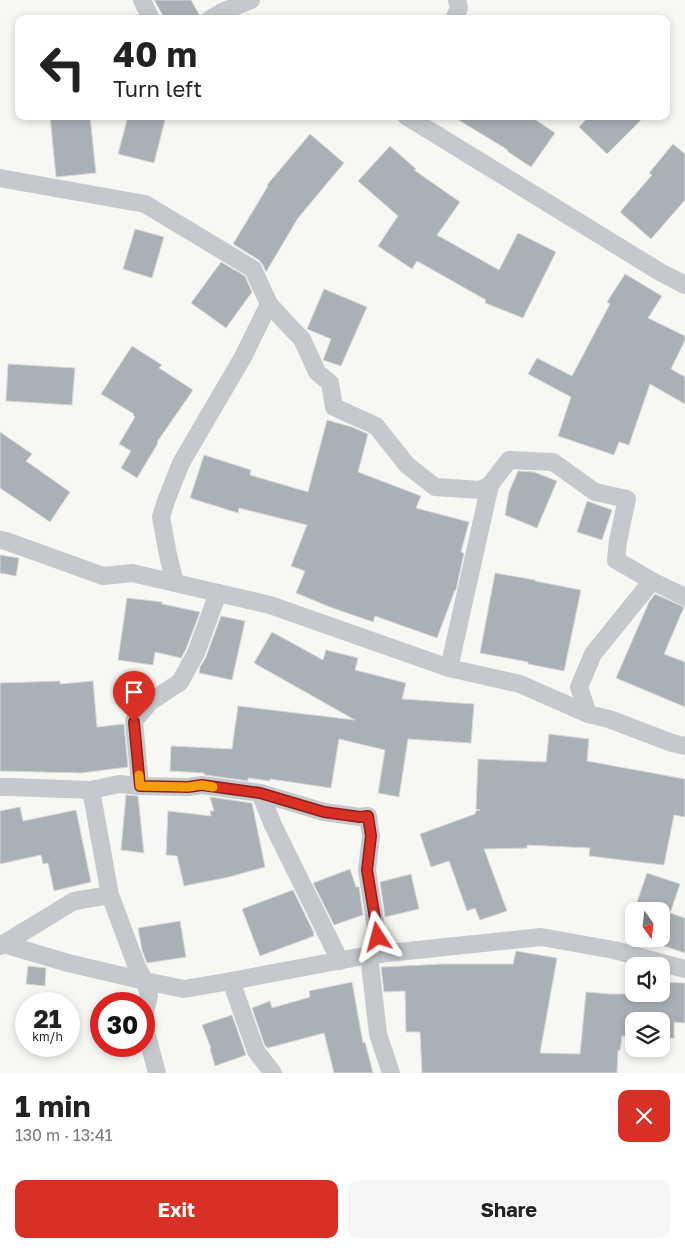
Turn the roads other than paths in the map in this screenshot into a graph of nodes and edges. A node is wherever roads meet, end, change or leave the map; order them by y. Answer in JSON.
{"nodes":[{"id":1,"x":142,"y":0,"type":"edge"},
{"id":2,"x":251,"y":0,"type":"edge"},
{"id":3,"x":457,"y":0,"type":"edge"},
{"id":4,"x":149,"y":15,"type":"edge"},
{"id":5,"x":217,"y":15,"type":"edge"},
{"id":6,"x":456,"y":15,"type":"edge"},
{"id":7,"x":413,"y":120,"type":"edge"},
{"id":8,"x":0,"y":178,"type":"edge"},
{"id":9,"x":685,"y":285,"type":"edge"},
{"id":10,"x":270,"y":304,"type":"junction"},
{"id":11,"x":490,"y":485,"type":"junction"},
{"id":12,"x":0,"y":540,"type":"edge"},
{"id":13,"x":652,"y":581,"type":"junction"},
{"id":14,"x":175,"y":583,"type":"junction"},
{"id":15,"x":218,"y":593,"type":"junction"},
{"id":16,"x":685,"y":597,"type":"edge"},
{"id":17,"x":449,"y":668,"type":"junction"},
{"id":18,"x":588,"y":714,"type":"junction"},
{"id":19,"x":685,"y":746,"type":"edge"},
{"id":20,"x":140,"y":786,"type":"junction"},
{"id":21,"x":0,"y":788,"type":"edge"},
{"id":22,"x":91,"y":790,"type":"junction"},
{"id":23,"x":260,"y":793,"type":"junction"},
{"id":24,"x":110,"y":895,"type":"junction"},
{"id":25,"x":2,"y":945,"type":"edge"},
{"id":26,"x":375,"y":954,"type":"junction"},
{"id":27,"x":340,"y":961,"type":"junction"},
{"id":28,"x":685,"y":969,"type":"edge"},
{"id":29,"x":145,"y":981,"type":"junction"},
{"id":30,"x":231,"y":981,"type":"junction"},
{"id":31,"x":158,"y":1073,"type":"edge"},
{"id":32,"x":273,"y":1073,"type":"edge"},
{"id":33,"x":390,"y":1073,"type":"edge"}],
"edges":[{"from":1,"to":4,"type":"street"},
{"from":2,"to":5,"type":"street"},
{"from":3,"to":6,"type":"street"},
{"from":7,"to":9,"type":"street"},
{"from":8,"to":10,"type":"street"},
{"from":10,"to":11,"type":"street"},
{"from":10,"to":14,"type":"street"},
{"from":11,"to":13,"type":"street"},
{"from":11,"to":17,"type":"street"},
{"from":12,"to":14,"type":"street"},
{"from":13,"to":16,"type":"street"},
{"from":13,"to":18,"type":"street"},
{"from":14,"to":15,"type":"street"},
{"from":15,"to":17,"type":"street"},
{"from":15,"to":20,"type":"street"},
{"from":17,"to":18,"type":"street"},
{"from":18,"to":19,"type":"street"},
{"from":20,"to":22,"type":"street"},
{"from":20,"to":23,"type":"street"},
{"from":21,"to":22,"type":"street"},
{"from":22,"to":24,"type":"street"},
{"from":23,"to":26,"type":"street"},
{"from":23,"to":27,"type":"street"},
{"from":24,"to":25,"type":"street"},
{"from":24,"to":29,"type":"street"},
{"from":25,"to":29,"type":"street"},
{"from":26,"to":27,"type":"street"},
{"from":26,"to":28,"type":"street"},
{"from":26,"to":33,"type":"street"},
{"from":27,"to":30,"type":"street"},
{"from":29,"to":30,"type":"street"},
{"from":29,"to":31,"type":"street"},
{"from":30,"to":32,"type":"street"}]}
